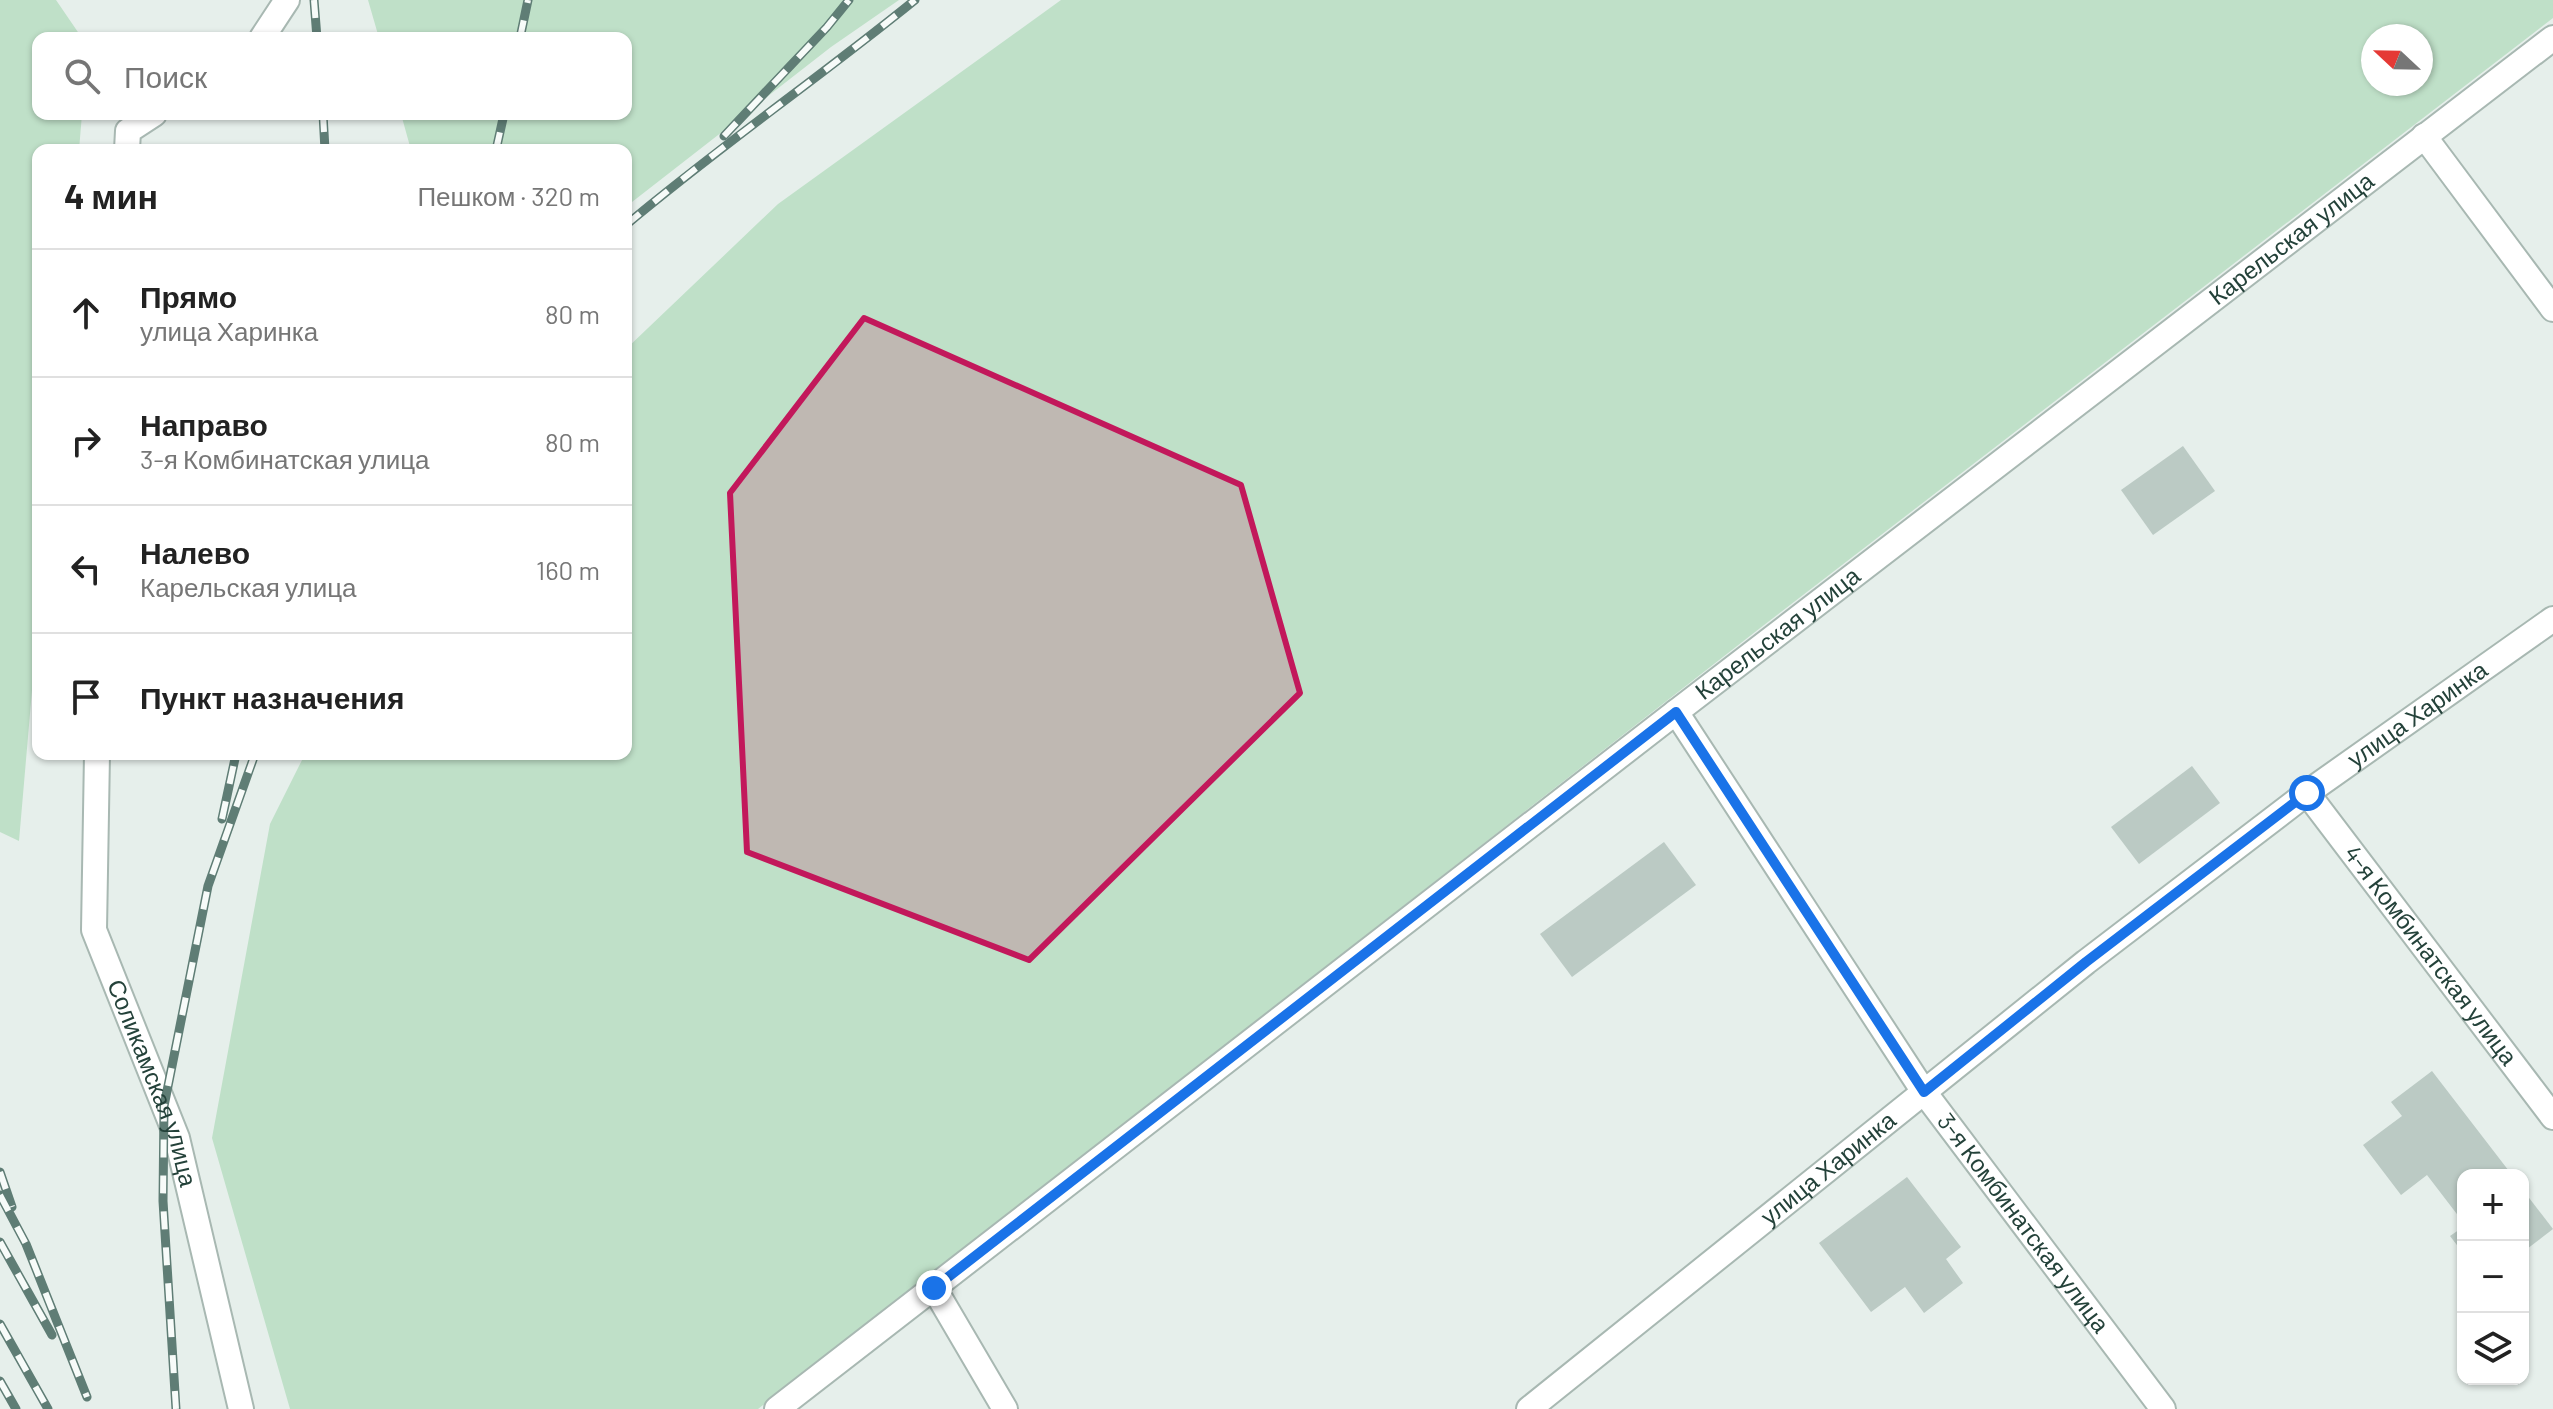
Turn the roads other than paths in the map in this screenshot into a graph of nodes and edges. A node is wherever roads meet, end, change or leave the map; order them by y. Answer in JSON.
{"nodes":[{"id":1,"x":281,"y":3,"type":"edge"},
{"id":2,"x":265,"y":32,"type":"edge"},
{"id":3,"x":2553,"y":38,"type":"edge"},
{"id":4,"x":145,"y":120,"type":"edge"},
{"id":5,"x":2424,"y":136,"type":"junction"},
{"id":6,"x":127,"y":144,"type":"edge"},
{"id":7,"x":2553,"y":309,"type":"edge"},
{"id":8,"x":2553,"y":619,"type":"edge"},
{"id":9,"x":1676,"y":712,"type":"junction"},
{"id":10,"x":97,"y":760,"type":"edge"},
{"id":11,"x":2307,"y":793,"type":"junction"},
{"id":12,"x":1924,"y":1092,"type":"junction"},
{"id":13,"x":2553,"y":1117,"type":"edge"},
{"id":14,"x":934,"y":1288,"type":"junction"},
{"id":15,"x":1559,"y":1400,"type":"edge"},
{"id":16,"x":241,"y":1409,"type":"edge"},
{"id":17,"x":777,"y":1409,"type":"edge"},
{"id":18,"x":1005,"y":1409,"type":"edge"},
{"id":19,"x":1529,"y":1409,"type":"edge"},
{"id":20,"x":2163,"y":1409,"type":"edge"}],
"edges":[{"from":1,"to":2,"type":"street"},
{"from":3,"to":5,"type":"street","name":"Карельская улица"},
{"from":4,"to":6,"type":"street"},
{"from":5,"to":7,"type":"street"},
{"from":5,"to":9,"type":"street","name":"Карельская улица"},
{"from":8,"to":11,"type":"street","name":"улица Харинка"},
{"from":9,"to":12,"type":"street","name":"3-я Комбинатская улица"},
{"from":9,"to":14,"type":"street","name":"Карельская улица"},
{"from":10,"to":16,"type":"street","name":"Соликамская улица"},
{"from":11,"to":12,"type":"street","name":"улица Харинка"},
{"from":11,"to":13,"type":"street","name":"4-я Комбинатская улица"},
{"from":12,"to":15,"type":"street","name":"улица Харинка"},
{"from":12,"to":20,"type":"street","name":"3-я Комбинатская улица"},
{"from":14,"to":17,"type":"street","name":"Карельская улица"},
{"from":14,"to":18,"type":"street"},
{"from":15,"to":19,"type":"street","name":"улица Харинка"}]}
